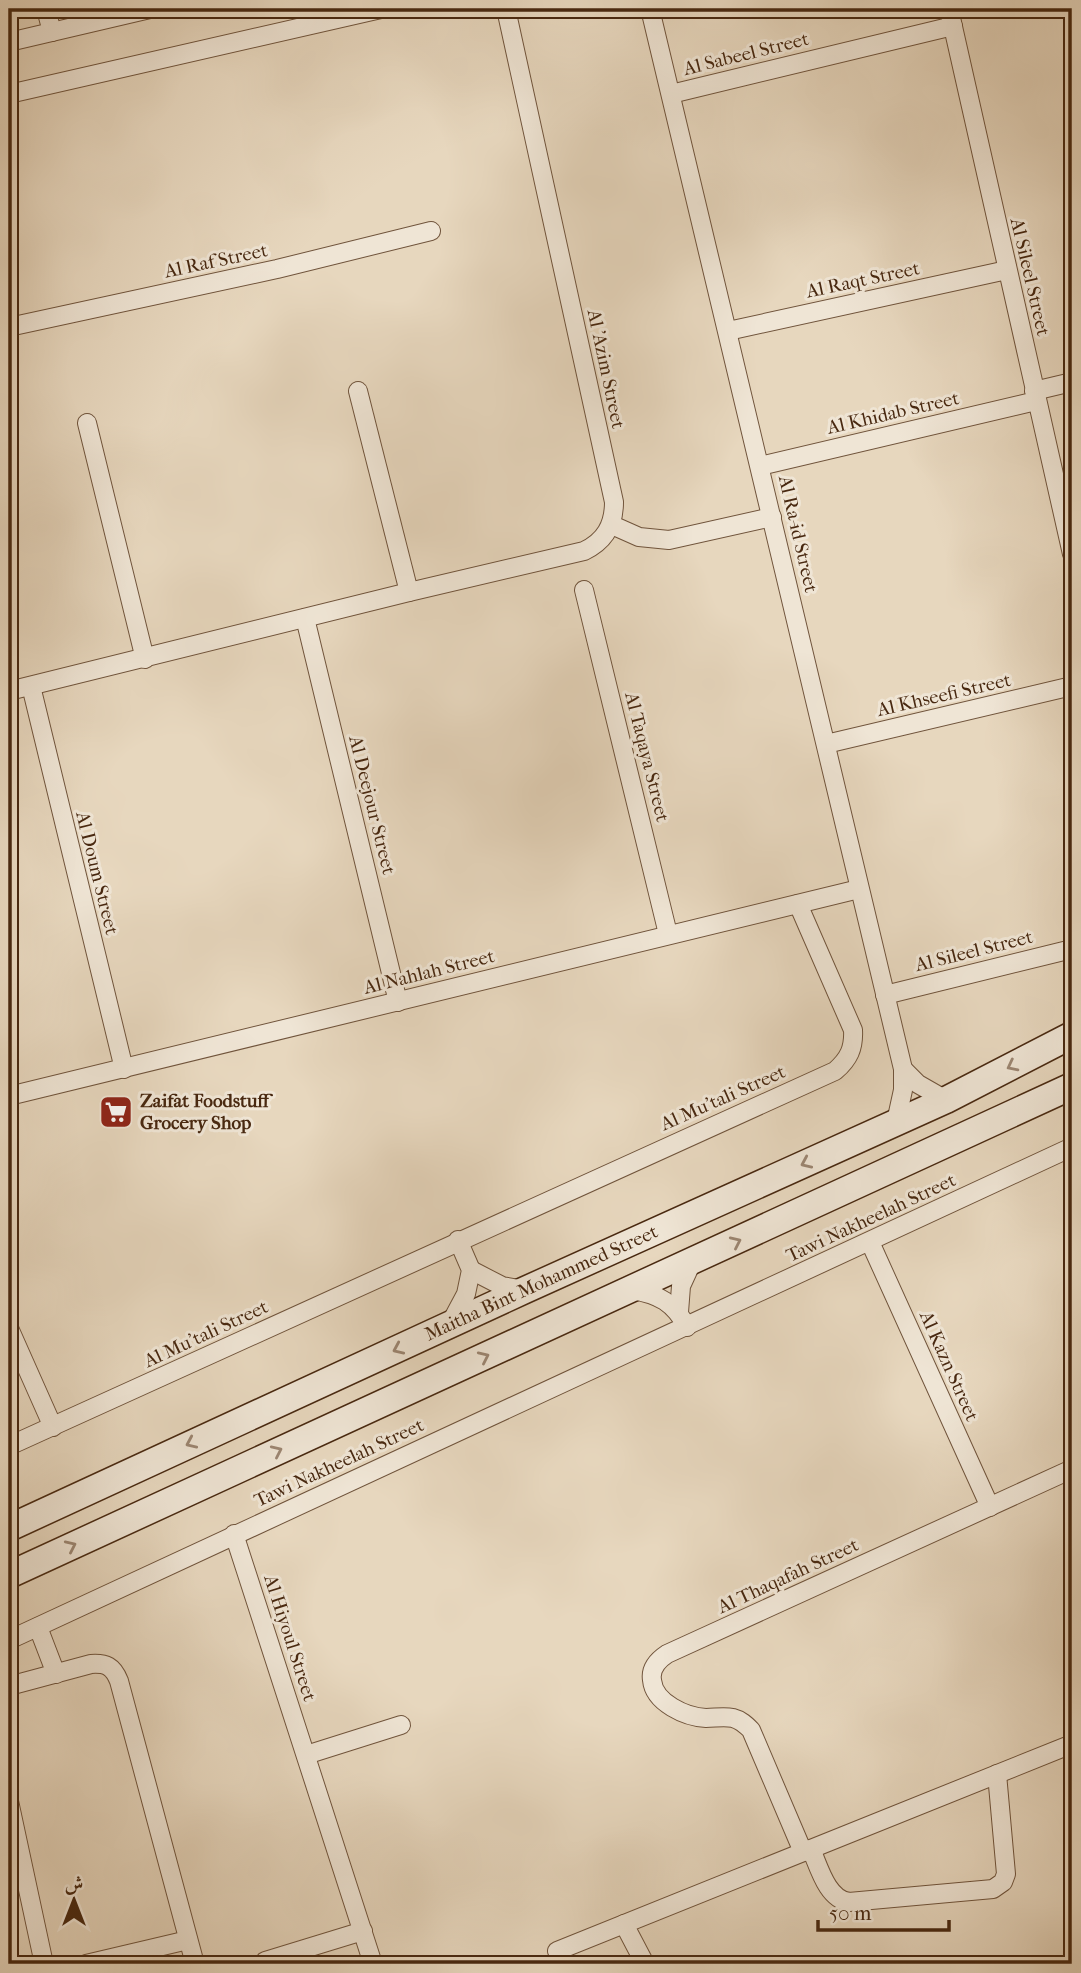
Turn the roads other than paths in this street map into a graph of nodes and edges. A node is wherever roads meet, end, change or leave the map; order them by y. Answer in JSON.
{"nodes":[{"id":1,"x":46,"y":9,"type":"edge"},
{"id":2,"x":150,"y":9,"type":"edge"},
{"id":3,"x":381,"y":9,"type":"edge"},
{"id":4,"x":506,"y":9,"type":"edge"},
{"id":5,"x":650,"y":9,"type":"edge"},
{"id":6,"x":951,"y":17,"type":"edge"},
{"id":7,"x":52,"y":32,"type":"junction"},
{"id":8,"x":9,"y":43,"type":"edge"},
{"id":9,"x":9,"y":94,"type":"edge"},
{"id":10,"x":671,"y":94,"type":"junction"},
{"id":11,"x":430,"y":231,"type":"dead end"},
{"id":12,"x":1007,"y":270,"type":"junction"},
{"id":13,"x":9,"y":327,"type":"edge"},
{"id":14,"x":728,"y":331,"type":"junction"},
{"id":15,"x":1072,"y":382,"type":"edge"},
{"id":16,"x":358,"y":391,"type":"dead end"},
{"id":17,"x":1035,"y":396,"type":"junction"},
{"id":18,"x":87,"y":423,"type":"dead end"},
{"id":19,"x":760,"y":466,"type":"junction"},
{"id":20,"x":772,"y":517,"type":"junction"},
{"id":21,"x":612,"y":525,"type":"junction"},
{"id":22,"x":1072,"y":554,"type":"edge"},
{"id":23,"x":584,"y":590,"type":"dead end"},
{"id":24,"x":409,"y":592,"type":"junction"},
{"id":25,"x":305,"y":618,"type":"junction"},
{"id":26,"x":145,"y":659,"type":"junction"},
{"id":27,"x":31,"y":686,"type":"junction"},
{"id":28,"x":1072,"y":686,"type":"edge"},
{"id":29,"x":9,"y":691,"type":"edge"},
{"id":30,"x":825,"y":744,"type":"junction"},
{"id":31,"x":859,"y":889,"type":"junction"},
{"id":32,"x":798,"y":904,"type":"junction"},
{"id":33,"x":668,"y":934,"type":"junction"},
{"id":34,"x":1072,"y":949,"type":"edge"},
{"id":35,"x":885,"y":995,"type":"junction"},
{"id":36,"x":398,"y":1002,"type":"junction"},
{"id":37,"x":1072,"y":1035,"type":"edge"},
{"id":38,"x":124,"y":1069,"type":"junction"},
{"id":39,"x":903,"y":1069,"type":"junction"},
{"id":40,"x":1072,"y":1086,"type":"edge"},
{"id":41,"x":9,"y":1096,"type":"edge"},
{"id":42,"x":946,"y":1100,"type":"junction"},
{"id":43,"x":896,"y":1122,"type":"junction"},
{"id":44,"x":1072,"y":1147,"type":"edge"},
{"id":45,"x":458,"y":1240,"type":"junction"},
{"id":46,"x":870,"y":1242,"type":"junction"},
{"id":47,"x":692,"y":1262,"type":"junction"},
{"id":48,"x":471,"y":1270,"type":"junction"},
{"id":49,"x":525,"y":1290,"type":"junction"},
{"id":50,"x":632,"y":1290,"type":"junction"},
{"id":51,"x":683,"y":1319,"type":"junction"},
{"id":52,"x":448,"y":1326,"type":"junction"},
{"id":53,"x":9,"y":1328,"type":"edge"},
{"id":54,"x":53,"y":1427,"type":"junction"},
{"id":55,"x":9,"y":1446,"type":"edge"},
{"id":56,"x":1072,"y":1469,"type":"edge"},
{"id":57,"x":990,"y":1507,"type":"junction"},
{"id":58,"x":9,"y":1528,"type":"edge"},
{"id":59,"x":234,"y":1534,"type":"junction"},
{"id":60,"x":9,"y":1575,"type":"edge"},
{"id":61,"x":32,"y":1629,"type":"junction"},
{"id":62,"x":9,"y":1640,"type":"edge"},
{"id":63,"x":50,"y":1675,"type":"junction"},
{"id":64,"x":9,"y":1686,"type":"edge"},
{"id":65,"x":401,"y":1724,"type":"dead end"},
{"id":66,"x":1072,"y":1744,"type":"edge"},
{"id":67,"x":306,"y":1755,"type":"junction"},
{"id":68,"x":997,"y":1774,"type":"junction"},
{"id":69,"x":9,"y":1801,"type":"edge"},
{"id":70,"x":807,"y":1850,"type":"junction"},
{"id":71,"x":624,"y":1924,"type":"junction"},
{"id":72,"x":363,"y":1931,"type":"junction"},
{"id":73,"x":188,"y":1940,"type":"junction"},
{"id":74,"x":557,"y":1951,"type":"dead end"},
{"id":75,"x":265,"y":1961,"type":"dead end"},
{"id":76,"x":44,"y":1964,"type":"edge"},
{"id":77,"x":86,"y":1964,"type":"edge"},
{"id":78,"x":195,"y":1964,"type":"edge"},
{"id":79,"x":373,"y":1964,"type":"edge"},
{"id":80,"x":645,"y":1964,"type":"edge"}],
"edges":[{"from":1,"to":7,"type":"street"},
{"from":2,"to":7,"type":"street"},
{"from":3,"to":9,"type":"street"},
{"from":4,"to":21,"type":"street","name":"Al 'Azim Street"},
{"from":5,"to":10,"type":"street","name":"Al Ra-id Street"},
{"from":6,"to":10,"type":"street","name":"Al Sabeel Street"},
{"from":6,"to":12,"type":"street","name":"Al Sileel Street"},
{"from":7,"to":8,"type":"street"},
{"from":10,"to":14,"type":"street","name":"Al Ra-id Street"},
{"from":11,"to":13,"type":"street","name":"Al Raf Street"},
{"from":12,"to":14,"type":"street","name":"Al Raqt Street"},
{"from":12,"to":17,"type":"street","name":"Al Sileel Street"},
{"from":14,"to":19,"type":"street","name":"Al Ra-id Street"},
{"from":15,"to":17,"type":"street","name":"Al Khidab Street"},
{"from":16,"to":24,"type":"street"},
{"from":17,"to":19,"type":"street","name":"Al Khidab Street"},
{"from":17,"to":22,"type":"street","name":"Al Sileel Street"},
{"from":18,"to":26,"type":"street"},
{"from":19,"to":20,"type":"street","name":"Al Ra-id Street"},
{"from":20,"to":21,"type":"street"},
{"from":20,"to":30,"type":"street","name":"Al Ra-id Street"},
{"from":21,"to":24,"type":"street"},
{"from":23,"to":33,"type":"street","name":"Al Taqaya Street"},
{"from":24,"to":25,"type":"street"},
{"from":25,"to":26,"type":"street"},
{"from":25,"to":36,"type":"street","name":"Al Deejour Street"},
{"from":26,"to":27,"type":"street"},
{"from":27,"to":29,"type":"street"},
{"from":27,"to":38,"type":"street","name":"Al Doum Street"},
{"from":28,"to":30,"type":"street","name":"Al Khseefi Street"},
{"from":30,"to":31,"type":"street","name":"Al Ra-id Street"},
{"from":31,"to":32,"type":"street","name":"Al Nahlah Street"},
{"from":31,"to":35,"type":"street","name":"Al Ra-id Street"},
{"from":32,"to":33,"type":"street","name":"Al Nahlah Street"},
{"from":32,"to":45,"type":"street","name":"Al Mu'tali Street"},
{"from":33,"to":36,"type":"street","name":"Al Nahlah Street"},
{"from":34,"to":35,"type":"street","name":"Al Sileel Street"},
{"from":35,"to":39,"type":"street","name":"Al Ra-id Street"},
{"from":36,"to":38,"type":"street","name":"Al Nahlah Street"},
{"from":37,"to":42,"type":"main road","name":"Maitha Bint Mohammed Street","one_way":true},
{"from":38,"to":41,"type":"street","name":"Al Nahlah Street"},
{"from":39,"to":42,"type":"street"},
{"from":39,"to":43,"type":"street","name":"Al Ra-id Street"},
{"from":47,"to":40,"type":"main road","one_way":true},
{"from":42,"to":43,"type":"main road","name":"Maitha Bint Mohammed Street"},
{"from":43,"to":49,"type":"main road","name":"Maitha Bint Mohammed Street","one_way":true},
{"from":44,"to":46,"type":"street","name":"Tawi Nakheelah Street"},
{"from":45,"to":48,"type":"street"},
{"from":45,"to":54,"type":"street","name":"Al Mu'tali Street"},
{"from":46,"to":51,"type":"street","name":"Tawi Nakheelah Street"},
{"from":46,"to":57,"type":"street","name":"Al Kazn Street"},
{"from":47,"to":50,"type":"main road"},
{"from":47,"to":51,"type":"street"},
{"from":48,"to":49,"type":"street"},
{"from":48,"to":52,"type":"street"},
{"from":49,"to":52,"type":"main road","name":"Maitha Bint Mohammed Street"},
{"from":50,"to":51,"type":"street"},
{"from":60,"to":50,"type":"main road","one_way":true},
{"from":51,"to":59,"type":"street","name":"Tawi Nakheelah Street"},
{"from":52,"to":58,"type":"main road","name":"Maitha Bint Mohammed Street","one_way":true},
{"from":53,"to":54,"type":"street"},
{"from":54,"to":55,"type":"street","name":"Al Mu'tali Street"},
{"from":56,"to":57,"type":"street","name":"Al Thaqafah Street"},
{"from":57,"to":70,"type":"street","name":"Al Thaqafah Street"},
{"from":59,"to":61,"type":"street","name":"Tawi Nakheelah Street"},
{"from":59,"to":67,"type":"street","name":"Al Hiyoul Street"},
{"from":61,"to":62,"type":"street","name":"Tawi Nakheelah Street"},
{"from":61,"to":63,"type":"street"},
{"from":63,"to":64,"type":"street"},
{"from":63,"to":73,"type":"street"},
{"from":65,"to":67,"type":"street"},
{"from":66,"to":68,"type":"street"},
{"from":67,"to":72,"type":"street","name":"Al Hiyoul Street"},
{"from":68,"to":70,"type":"street"},
{"from":68,"to":70,"type":"street"},
{"from":69,"to":76,"type":"street"},
{"from":70,"to":71,"type":"street"},
{"from":71,"to":74,"type":"street"},
{"from":71,"to":80,"type":"street"},
{"from":72,"to":75,"type":"street"},
{"from":72,"to":79,"type":"street","name":"Al Hiyoul Street"},
{"from":73,"to":77,"type":"street"},
{"from":73,"to":78,"type":"street"}]}
